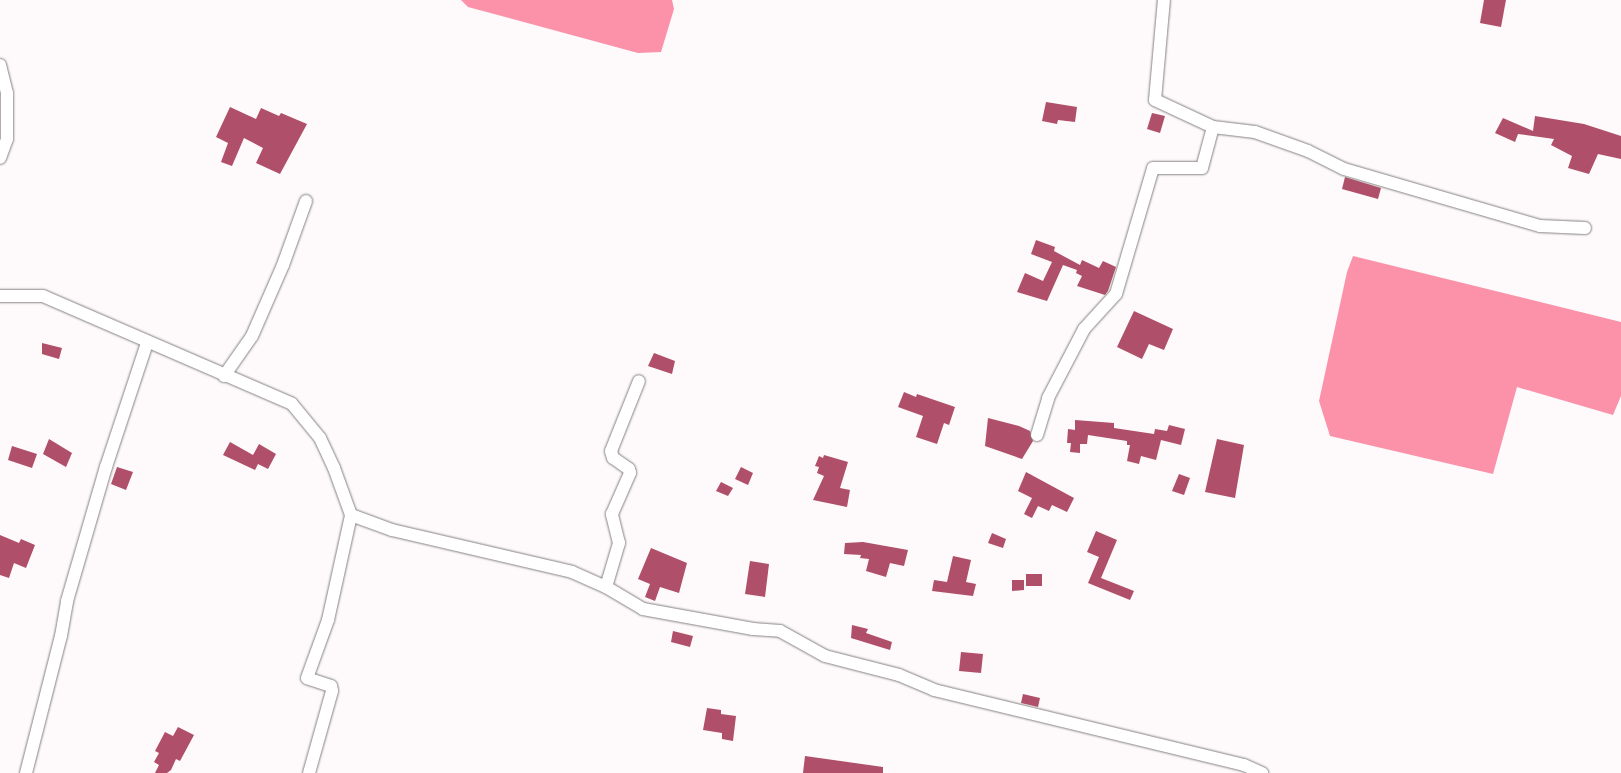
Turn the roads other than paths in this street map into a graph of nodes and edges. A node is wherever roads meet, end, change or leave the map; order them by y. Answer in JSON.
{"nodes":[{"id":1,"x":1164,"y":0,"type":"edge"},
{"id":2,"x":0,"y":65,"type":"edge"},
{"id":3,"x":1213,"y":127,"type":"junction"},
{"id":4,"x":0,"y":158,"type":"edge"},
{"id":5,"x":306,"y":201,"type":"dead end"},
{"id":6,"x":1585,"y":228,"type":"dead end"},
{"id":7,"x":0,"y":296,"type":"edge"},
{"id":8,"x":147,"y":343,"type":"junction"},
{"id":9,"x":224,"y":376,"type":"junction"},
{"id":10,"x":638,"y":381,"type":"dead end"},
{"id":11,"x":1037,"y":435,"type":"dead end"},
{"id":12,"x":351,"y":516,"type":"junction"},
{"id":13,"x":606,"y":586,"type":"junction"},
{"id":14,"x":26,"y":773,"type":"edge"},
{"id":15,"x":309,"y":773,"type":"edge"},
{"id":16,"x":1262,"y":773,"type":"edge"}],
"edges":[{"from":1,"to":3,"type":"street"},
{"from":2,"to":4,"type":"street"},
{"from":3,"to":6,"type":"street"},
{"from":3,"to":11,"type":"street"},
{"from":5,"to":9,"type":"street"},
{"from":7,"to":8,"type":"street"},
{"from":8,"to":9,"type":"street"},
{"from":8,"to":14,"type":"street"},
{"from":9,"to":12,"type":"street"},
{"from":10,"to":13,"type":"street"},
{"from":12,"to":13,"type":"street"},
{"from":12,"to":15,"type":"street"},
{"from":13,"to":16,"type":"street"}]}
